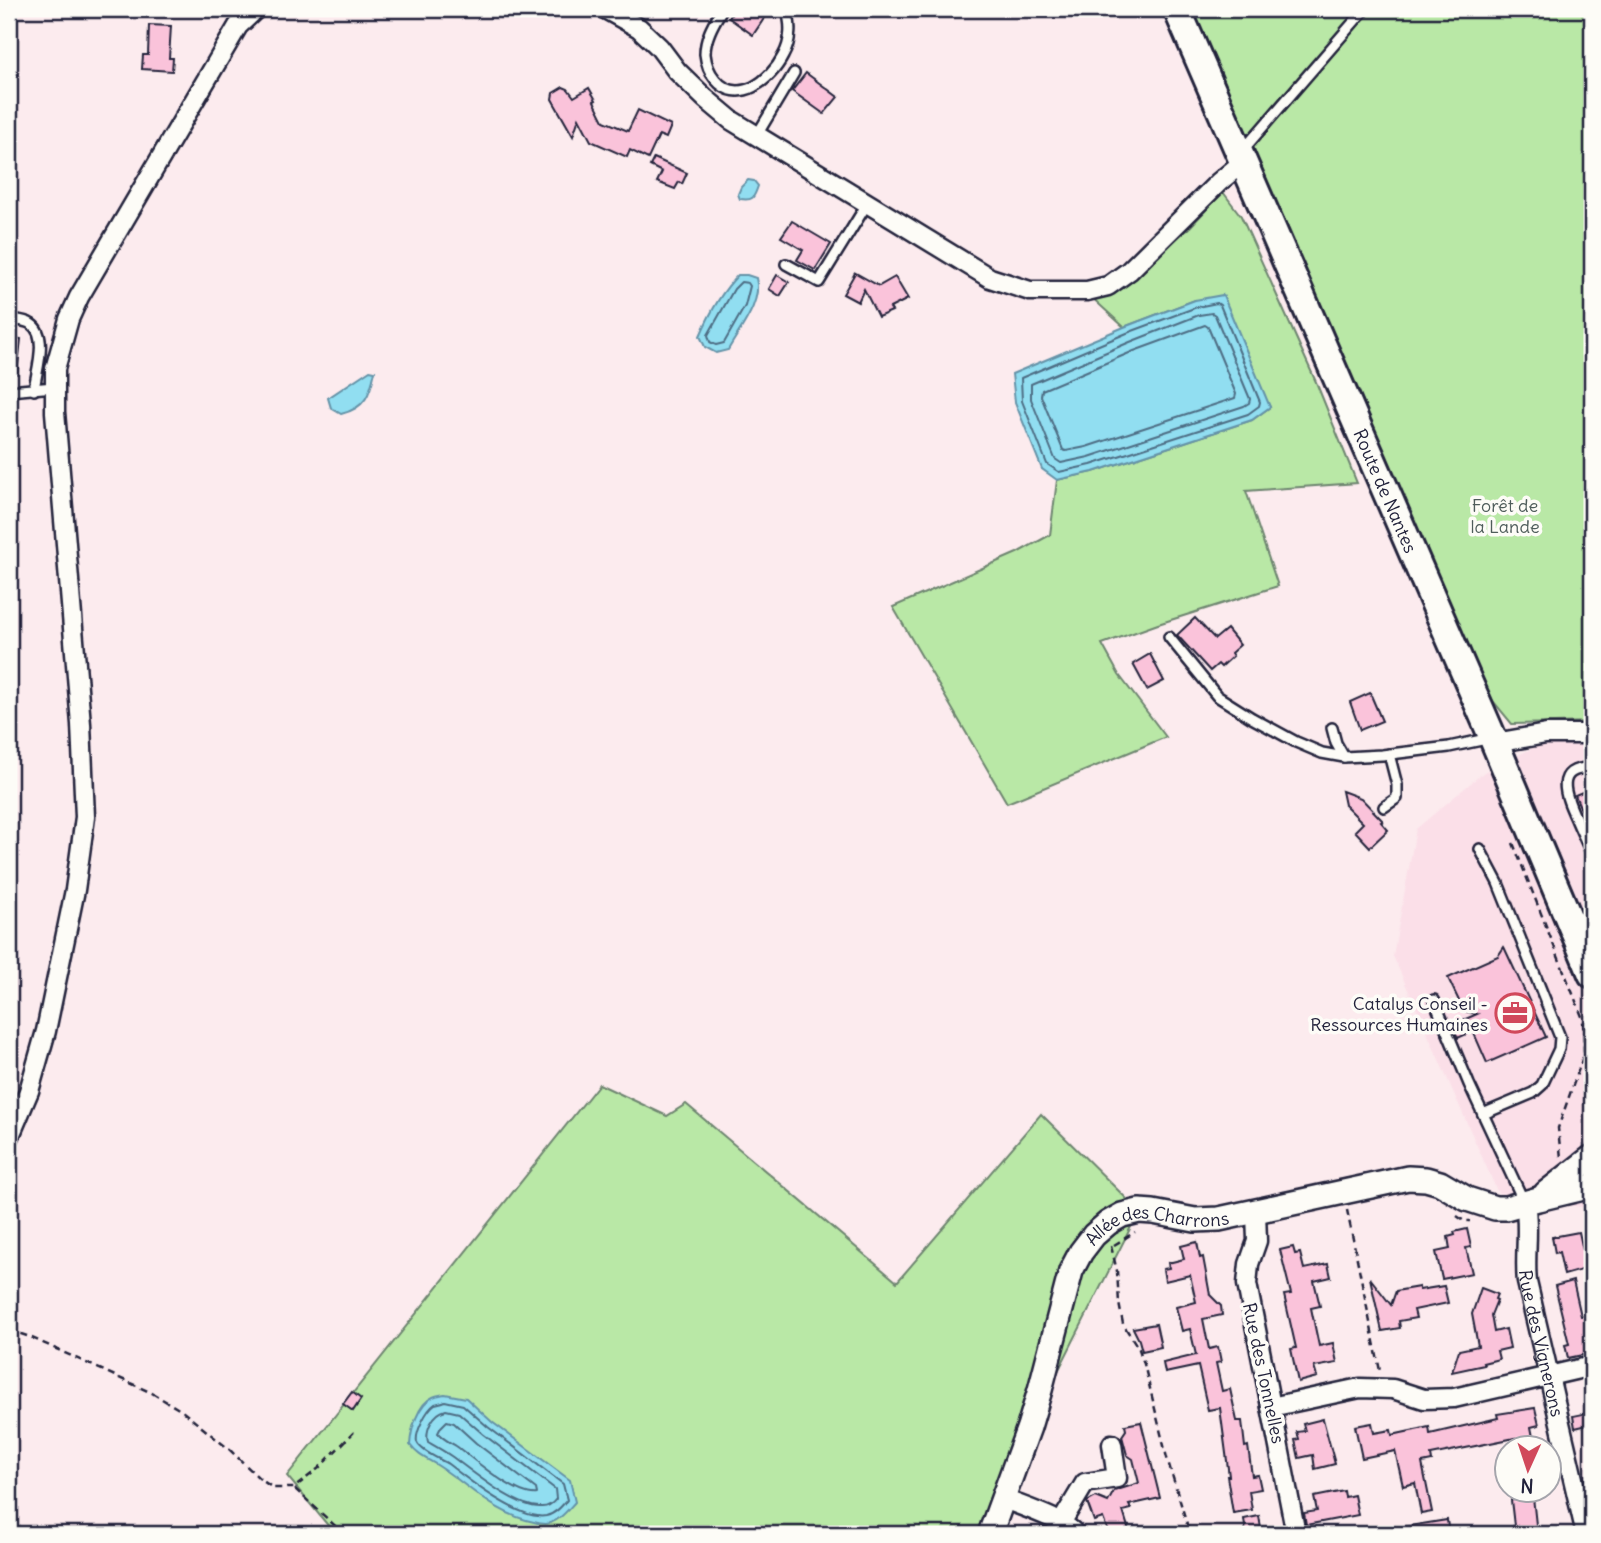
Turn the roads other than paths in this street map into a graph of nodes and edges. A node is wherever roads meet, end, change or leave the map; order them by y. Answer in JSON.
{"nodes":[{"id":1,"x":234,"y":9,"type":"edge"},
{"id":2,"x":605,"y":9,"type":"edge"},
{"id":3,"x":722,"y":9,"type":"edge"},
{"id":4,"x":786,"y":9,"type":"edge"},
{"id":5,"x":1177,"y":9,"type":"edge"},
{"id":6,"x":1365,"y":9,"type":"edge"},
{"id":7,"x":254,"y":10,"type":"edge"},
{"id":8,"x":794,"y":73,"type":"dead end"},
{"id":9,"x":723,"y":88,"type":"junction"},
{"id":10,"x":714,"y":106,"type":"junction"},
{"id":11,"x":757,"y":135,"type":"junction"},
{"id":12,"x":1241,"y":158,"type":"junction"},
{"id":13,"x":867,"y":204,"type":"junction"},
{"id":14,"x":786,"y":264,"type":"dead end"},
{"id":15,"x":9,"y":319,"type":"edge"},
{"id":16,"x":54,"y":387,"type":"junction"},
{"id":17,"x":34,"y":390,"type":"junction"},
{"id":18,"x":9,"y":391,"type":"edge"},
{"id":19,"x":1170,"y":638,"type":"dead end"},
{"id":20,"x":1332,"y":728,"type":"dead end"},
{"id":21,"x":1592,"y":734,"type":"edge"},
{"id":22,"x":1494,"y":740,"type":"junction"},
{"id":23,"x":1389,"y":754,"type":"junction"},
{"id":24,"x":1344,"y":757,"type":"junction"},
{"id":25,"x":1592,"y":768,"type":"edge"},
{"id":26,"x":1384,"y":807,"type":"dead end"},
{"id":27,"x":1480,"y":849,"type":"dead end"},
{"id":28,"x":1592,"y":855,"type":"edge"},
{"id":29,"x":1592,"y":974,"type":"edge"},
{"id":30,"x":1434,"y":1000,"type":"dead end"},
{"id":31,"x":1483,"y":1114,"type":"junction"},
{"id":32,"x":9,"y":1138,"type":"edge"},
{"id":33,"x":1592,"y":1157,"type":"edge"},
{"id":34,"x":1592,"y":1186,"type":"edge"},
{"id":35,"x":1531,"y":1201,"type":"junction"},
{"id":36,"x":1256,"y":1212,"type":"junction"},
{"id":37,"x":1592,"y":1366,"type":"edge"},
{"id":38,"x":1549,"y":1376,"type":"junction"},
{"id":39,"x":1271,"y":1407,"type":"junction"},
{"id":40,"x":1112,"y":1444,"type":"dead end"},
{"id":41,"x":1004,"y":1499,"type":"junction"},
{"id":42,"x":1068,"y":1529,"type":"edge"},
{"id":43,"x":990,"y":1534,"type":"edge"},
{"id":44,"x":1296,"y":1534,"type":"edge"},
{"id":45,"x":1586,"y":1534,"type":"edge"}],
"edges":[{"from":1,"to":7,"type":"street"},
{"from":2,"to":10,"type":"street"},
{"from":3,"to":9,"type":"lane"},
{"from":4,"to":9,"type":"lane"},
{"from":5,"to":12,"type":"main road","name":"Route de Nantes"},
{"from":6,"to":12,"type":"lane"},
{"from":7,"to":16,"type":"street"},
{"from":8,"to":11,"type":"lane"},
{"from":9,"to":10,"type":"lane"},
{"from":10,"to":11,"type":"street"},
{"from":11,"to":13,"type":"street"},
{"from":12,"to":13,"type":"street"},
{"from":12,"to":22,"type":"main road","name":"Route de Nantes"},
{"from":13,"to":14,"type":"lane"},
{"from":15,"to":17,"type":"lane"},
{"from":16,"to":17,"type":"lane"},
{"from":16,"to":32,"type":"street"},
{"from":17,"to":18,"type":"lane"},
{"from":19,"to":24,"type":"lane"},
{"from":20,"to":24,"type":"lane"},
{"from":21,"to":22,"type":"street"},
{"from":22,"to":23,"type":"lane"},
{"from":22,"to":29,"type":"main road","name":"Route de Nantes"},
{"from":23,"to":24,"type":"lane"},
{"from":23,"to":26,"type":"lane"},
{"from":25,"to":28,"type":"lane"},
{"from":27,"to":31,"type":"lane"},
{"from":30,"to":31,"type":"lane"},
{"from":31,"to":35,"type":"lane"},
{"from":33,"to":35,"type":"street"},
{"from":34,"to":35,"type":"street"},
{"from":35,"to":36,"type":"street","name":"Allée des Charrons"},
{"from":35,"to":38,"type":"street","name":"Rue des Vignerons"},
{"from":36,"to":39,"type":"street","name":"Rue des Tonnelles"},
{"from":36,"to":41,"type":"street","name":"Allée des Charrons"},
{"from":37,"to":38,"type":"street"},
{"from":38,"to":39,"type":"street"},
{"from":38,"to":45,"type":"street","name":"Rue des Vignerons"},
{"from":39,"to":44,"type":"street","name":"Rue des Tonnelles"},
{"from":40,"to":42,"type":"street"},
{"from":41,"to":42,"type":"street"},
{"from":41,"to":43,"type":"street","name":"Allée des Charrons"}]}
